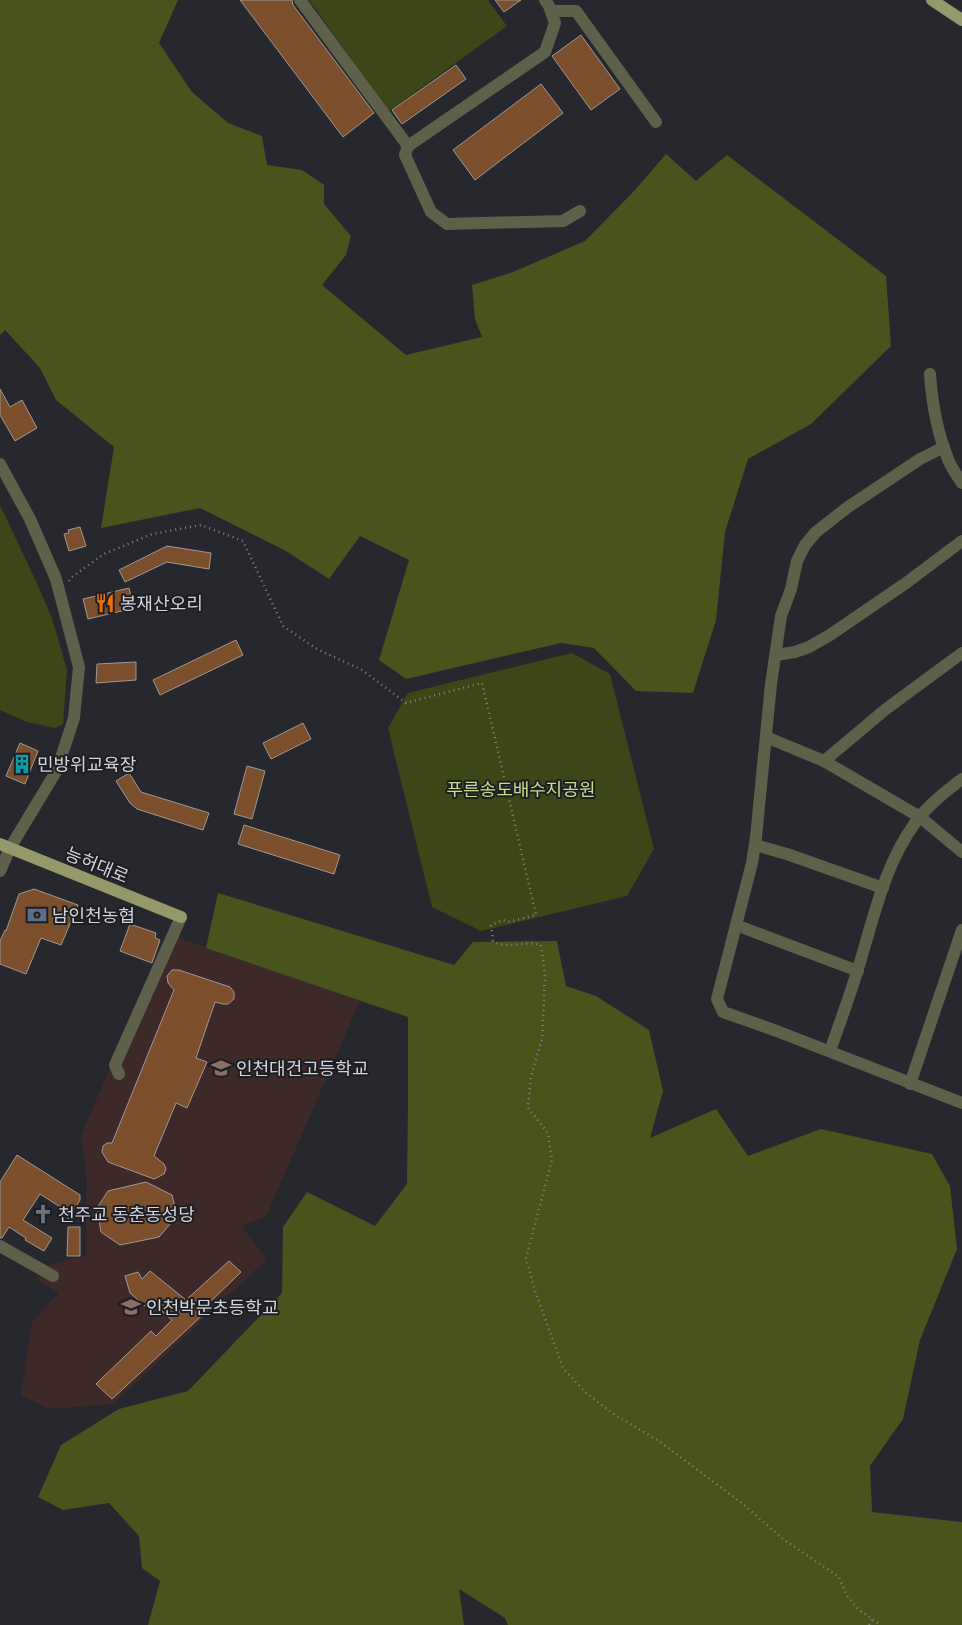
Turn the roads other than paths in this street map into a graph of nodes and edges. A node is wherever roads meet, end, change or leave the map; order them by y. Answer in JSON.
{"nodes":[{"id":1,"x":300,"y":0,"type":"edge"},
{"id":2,"x":545,"y":0,"type":"edge"},
{"id":3,"x":932,"y":0,"type":"edge"},
{"id":4,"x":551,"y":12,"type":"junction"},
{"id":5,"x":962,"y":20,"type":"edge"},
{"id":6,"x":656,"y":122,"type":"dead end"},
{"id":7,"x":408,"y":146,"type":"junction"},
{"id":8,"x":580,"y":210,"type":"dead end"},
{"id":9,"x":930,"y":374,"type":"dead end"},
{"id":10,"x":944,"y":447,"type":"junction"},
{"id":11,"x":0,"y":464,"type":"edge"},
{"id":12,"x":962,"y":483,"type":"edge"},
{"id":13,"x":962,"y":540,"type":"edge"},
{"id":14,"x":962,"y":653,"type":"edge"},
{"id":15,"x":776,"y":655,"type":"junction"},
{"id":16,"x":766,"y":737,"type":"junction"},
{"id":17,"x":824,"y":761,"type":"junction"},
{"id":18,"x":962,"y":779,"type":"edge"},
{"id":19,"x":920,"y":817,"type":"junction"},
{"id":20,"x":5,"y":846,"type":"edge"},
{"id":21,"x":755,"y":846,"type":"junction"},
{"id":22,"x":962,"y":852,"type":"edge"},
{"id":23,"x":0,"y":871,"type":"edge"},
{"id":24,"x":883,"y":888,"type":"junction"},
{"id":25,"x":180,"y":918,"type":"joint"},
{"id":26,"x":736,"y":925,"type":"junction"},
{"id":27,"x":962,"y":930,"type":"edge"},
{"id":28,"x":858,"y":971,"type":"junction"},
{"id":29,"x":830,"y":1051,"type":"junction"},
{"id":30,"x":119,"y":1074,"type":"dead end"},
{"id":31,"x":910,"y":1084,"type":"junction"},
{"id":32,"x":962,"y":1103,"type":"edge"},
{"id":33,"x":0,"y":1246,"type":"edge"},
{"id":34,"x":52,"y":1276,"type":"dead end"}],
"edges":[{"from":1,"to":7,"type":"street"},
{"from":2,"to":4,"type":"street"},
{"from":3,"to":5,"type":"main road"},
{"from":4,"to":6,"type":"street"},
{"from":4,"to":7,"type":"street"},
{"from":7,"to":8,"type":"street"},
{"from":9,"to":10,"type":"street"},
{"from":10,"to":12,"type":"street"},
{"from":10,"to":15,"type":"street"},
{"from":11,"to":20,"type":"street"},
{"from":13,"to":15,"type":"street"},
{"from":14,"to":17,"type":"street"},
{"from":15,"to":16,"type":"street"},
{"from":16,"to":17,"type":"street"},
{"from":16,"to":21,"type":"street"},
{"from":17,"to":19,"type":"street"},
{"from":18,"to":19,"type":"street"},
{"from":19,"to":22,"type":"street"},
{"from":19,"to":24,"type":"street"},
{"from":20,"to":23,"type":"street"},
{"from":20,"to":25,"type":"main road","name":"능허대로"},
{"from":21,"to":24,"type":"street"},
{"from":21,"to":26,"type":"street"},
{"from":24,"to":28,"type":"street"},
{"from":25,"to":30,"type":"street"},
{"from":26,"to":28,"type":"street"},
{"from":26,"to":29,"type":"street"},
{"from":27,"to":31,"type":"street"},
{"from":28,"to":29,"type":"street"},
{"from":29,"to":31,"type":"street"},
{"from":31,"to":32,"type":"street"},
{"from":33,"to":34,"type":"street"}]}
